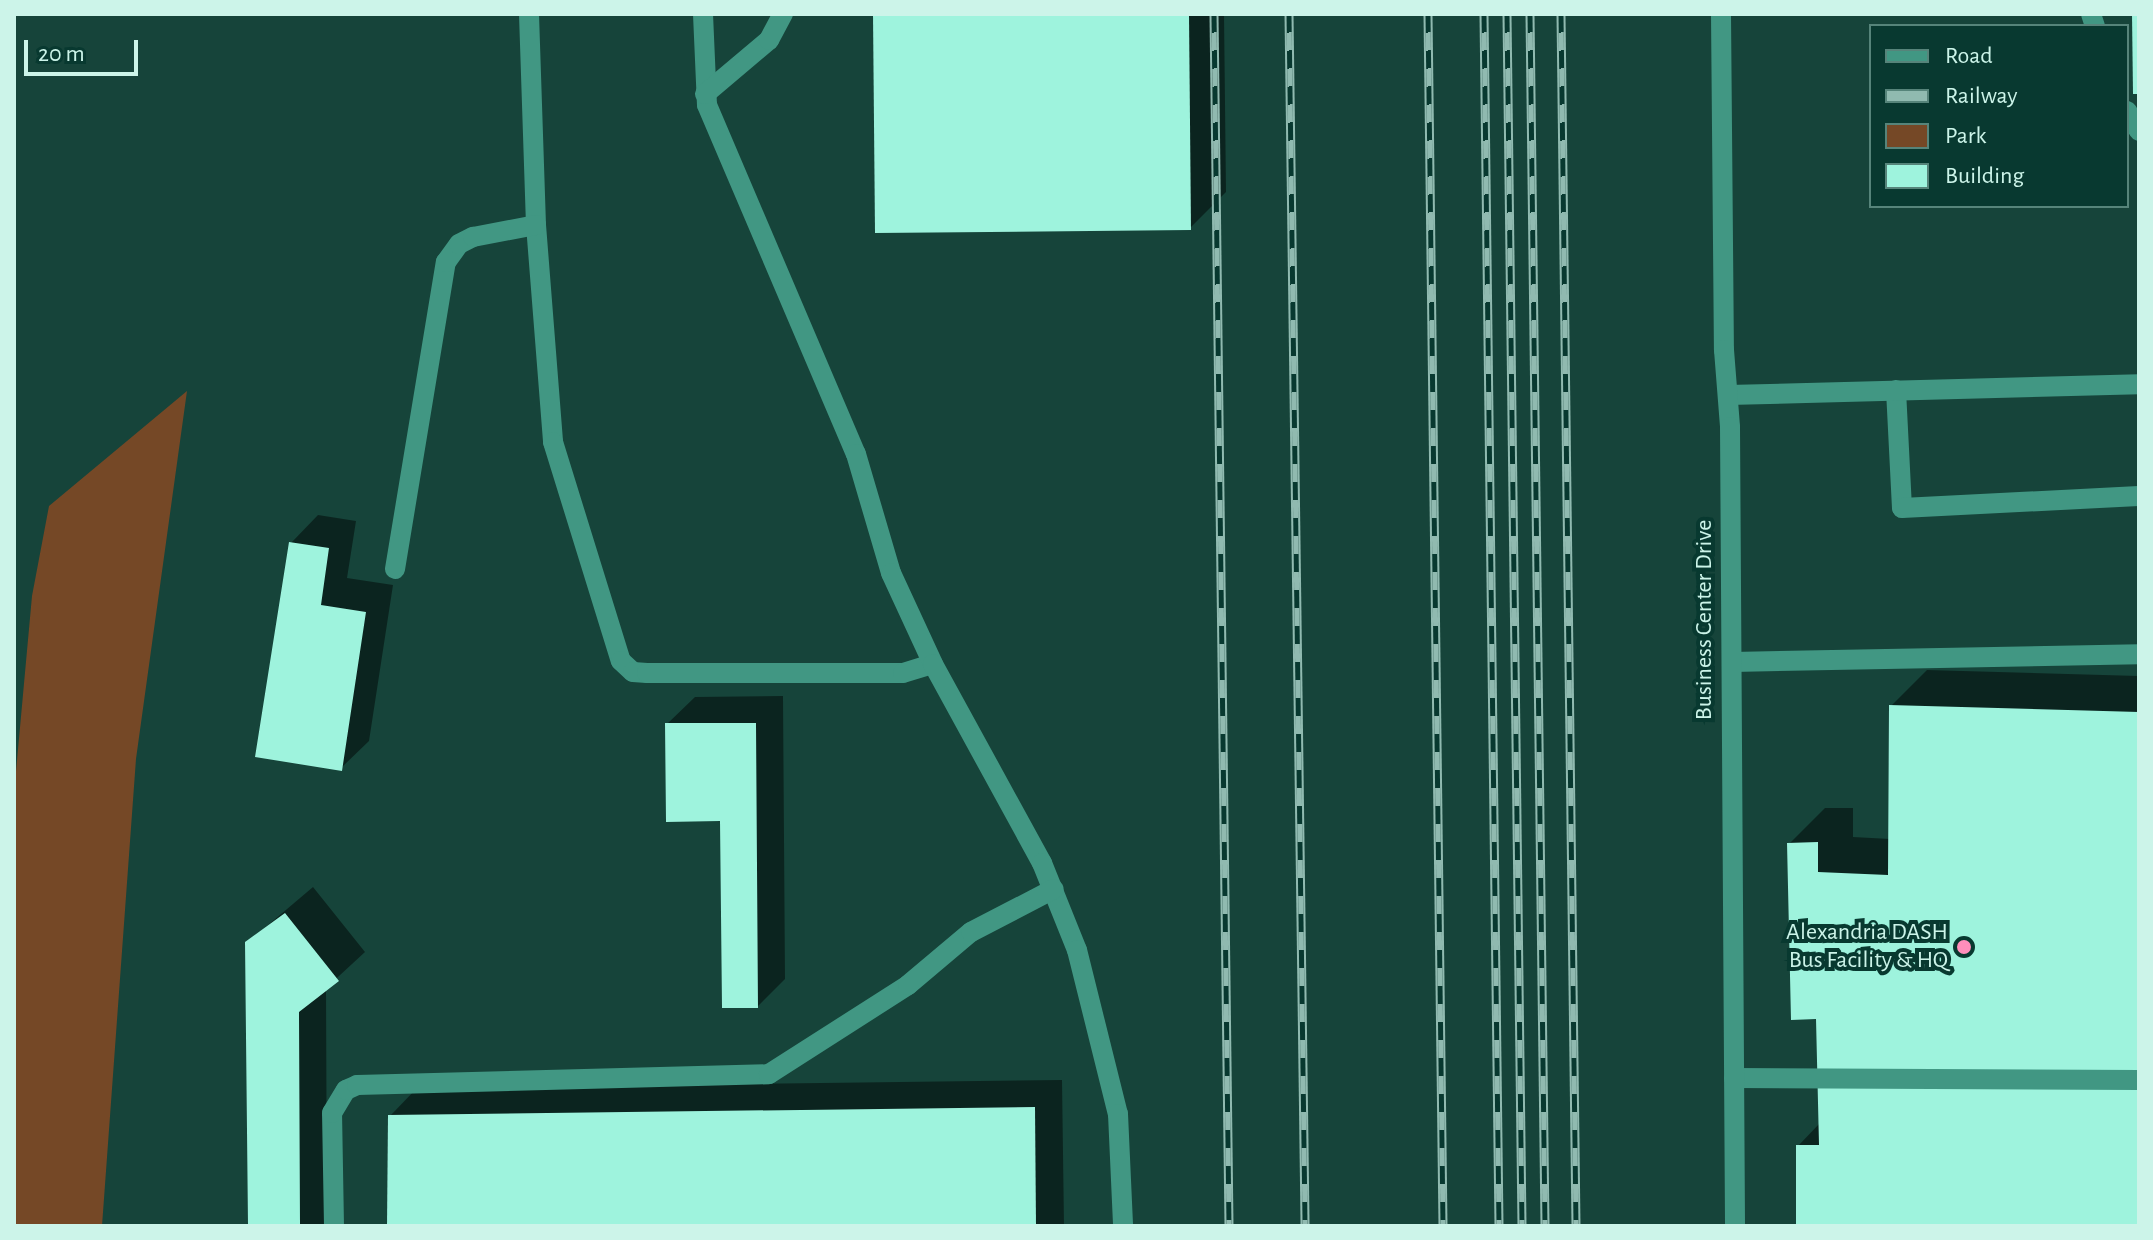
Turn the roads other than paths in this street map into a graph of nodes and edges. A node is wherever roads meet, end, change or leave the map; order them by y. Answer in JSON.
{"nodes":[{"id":1,"x":529,"y":14,"type":"edge"},
{"id":2,"x":703,"y":14,"type":"edge"},
{"id":3,"x":783,"y":14,"type":"edge"},
{"id":4,"x":1721,"y":14,"type":"edge"},
{"id":5,"x":705,"y":94,"type":"junction"},
{"id":6,"x":536,"y":225,"type":"junction"},
{"id":7,"x":2139,"y":384,"type":"edge"},
{"id":8,"x":1896,"y":390,"type":"junction"},
{"id":9,"x":1728,"y":395,"type":"junction"},
{"id":10,"x":2139,"y":496,"type":"edge"},
{"id":11,"x":395,"y":569,"type":"dead end"},
{"id":12,"x":2139,"y":654,"type":"edge"},
{"id":13,"x":1732,"y":662,"type":"junction"},
{"id":14,"x":933,"y":664,"type":"junction"},
{"id":15,"x":1054,"y":889,"type":"junction"},
{"id":16,"x":1734,"y":1078,"type":"junction"},
{"id":17,"x":2139,"y":1080,"type":"edge"},
{"id":18,"x":334,"y":1226,"type":"edge"},
{"id":19,"x":1123,"y":1226,"type":"edge"},
{"id":20,"x":1735,"y":1226,"type":"edge"}],
"edges":[{"from":1,"to":6,"type":"street"},
{"from":2,"to":5,"type":"street"},
{"from":3,"to":5,"type":"street"},
{"from":4,"to":9,"type":"street","name":"Business Center Drive"},
{"from":5,"to":14,"type":"street"},
{"from":6,"to":11,"type":"street"},
{"from":6,"to":14,"type":"street"},
{"from":7,"to":8,"type":"street"},
{"from":8,"to":9,"type":"street"},
{"from":8,"to":10,"type":"street"},
{"from":9,"to":13,"type":"street","name":"Business Center Drive"},
{"from":12,"to":13,"type":"street"},
{"from":13,"to":16,"type":"street","name":"Business Center Drive"},
{"from":14,"to":15,"type":"street"},
{"from":15,"to":18,"type":"street"},
{"from":15,"to":19,"type":"street"},
{"from":16,"to":17,"type":"street"},
{"from":16,"to":20,"type":"street","name":"Business Center Drive"}]}
